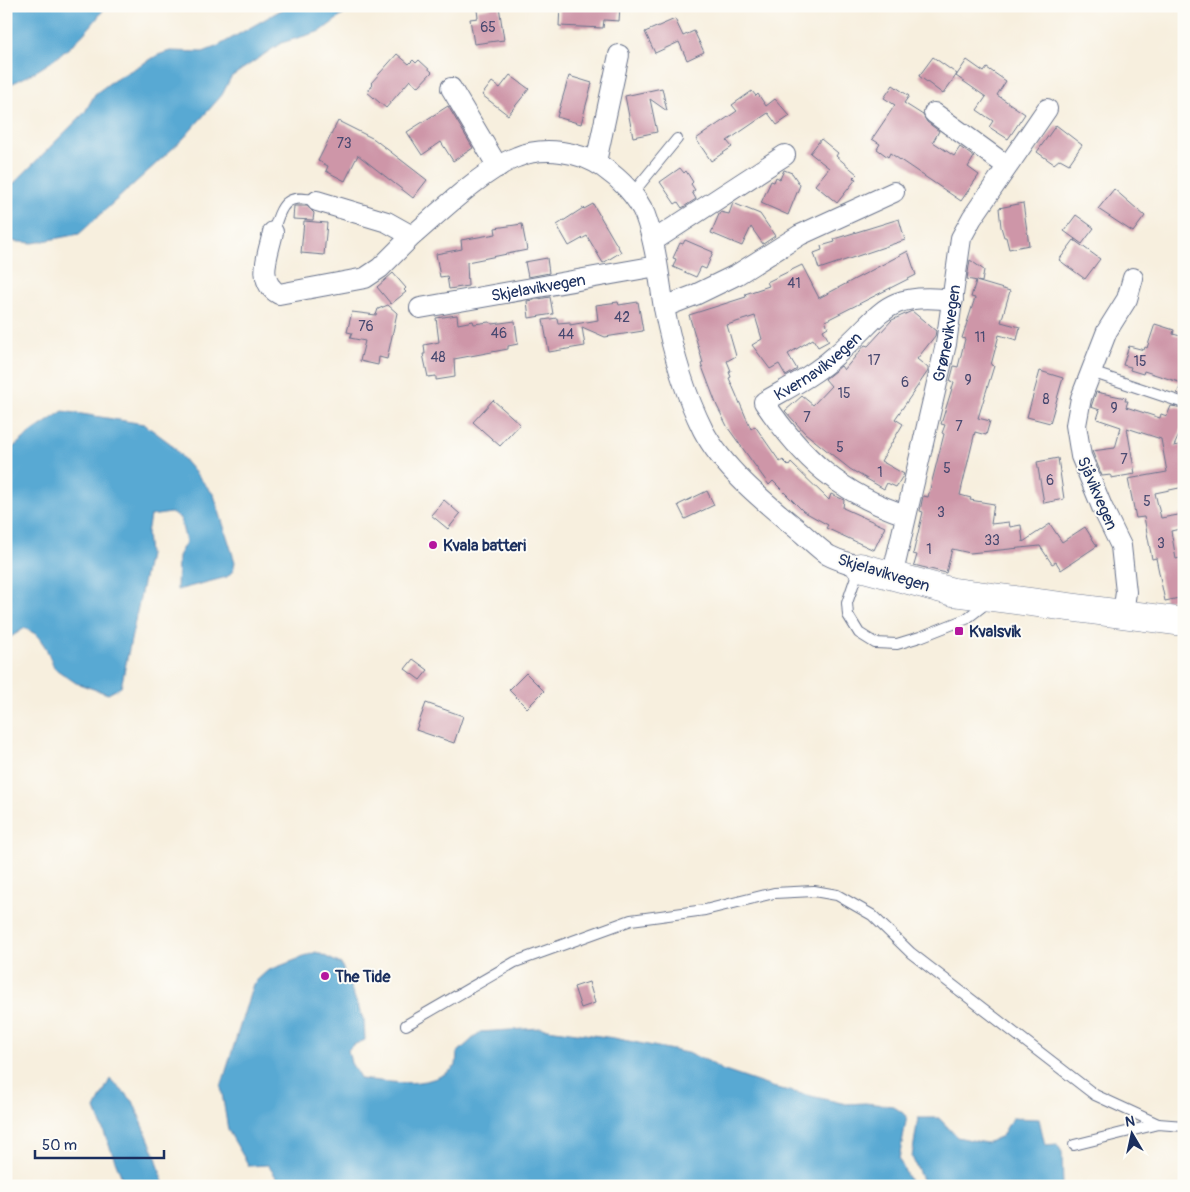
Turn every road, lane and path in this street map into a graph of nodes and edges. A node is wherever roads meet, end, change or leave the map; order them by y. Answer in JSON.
{"nodes":[{"id":1,"x":619,"y":55,"type":"dead end"},
{"id":2,"x":451,"y":88,"type":"dead end"},
{"id":3,"x":1046,"y":109,"type":"dead end"},
{"id":4,"x":934,"y":113,"type":"dead end"},
{"id":5,"x":677,"y":138,"type":"dead end"},
{"id":6,"x":785,"y":155,"type":"dead end"},
{"id":7,"x":596,"y":162,"type":"junction"},
{"id":8,"x":1007,"y":166,"type":"junction"},
{"id":9,"x":498,"y":168,"type":"junction"},
{"id":10,"x":894,"y":192,"type":"dead end"},
{"id":11,"x":632,"y":194,"type":"junction"},
{"id":12,"x":316,"y":201,"type":"joint"},
{"id":13,"x":273,"y":232,"type":"joint"},
{"id":14,"x":412,"y":236,"type":"junction"},
{"id":15,"x":653,"y":240,"type":"junction"},
{"id":16,"x":657,"y":266,"type":"junction"},
{"id":17,"x":1133,"y":278,"type":"dead end"},
{"id":18,"x":953,"y":300,"type":"junction"},
{"id":19,"x":664,"y":307,"type":"junction"},
{"id":20,"x":420,"y":308,"type":"dead end"},
{"id":21,"x":1091,"y":372,"type":"junction"},
{"id":22,"x":1181,"y":402,"type":"dead end"},
{"id":23,"x":906,"y":515,"type":"junction"},
{"id":24,"x":860,"y":567,"type":"junction"},
{"id":25,"x":892,"y":577,"type":"junction"},
{"id":26,"x":994,"y":597,"type":"junction"},
{"id":27,"x":1123,"y":614,"type":"junction"},
{"id":28,"x":1184,"y":622,"type":"edge"},
{"id":29,"x":406,"y":1025,"type":"dead end"},
{"id":30,"x":1158,"y":1124,"type":"junction"},
{"id":31,"x":1184,"y":1126,"type":"edge"},
{"id":32,"x":1074,"y":1145,"type":"dead end"}],
"edges":[{"from":1,"to":7,"type":"street"},
{"from":2,"to":9,"type":"street"},
{"from":3,"to":8,"type":"street","name":"Grønevikvegen"},
{"from":4,"to":8,"type":"street"},
{"from":5,"to":11,"type":"lane"},
{"from":6,"to":15,"type":"street"},
{"from":7,"to":9,"type":"street","name":"Skjelavikvegen"},
{"from":7,"to":11,"type":"street","name":"Skjelavikvegen"},
{"from":8,"to":18,"type":"street","name":"Grønevikvegen"},
{"from":9,"to":14,"type":"street","name":"Skjelavikvegen"},
{"from":10,"to":19,"type":"street"},
{"from":11,"to":15,"type":"street","name":"Skjelavikvegen"},
{"from":12,"to":13,"type":"lane"},
{"from":12,"to":14,"type":"street"},
{"from":13,"to":14,"type":"street","name":"Skjelavikvegen"},
{"from":15,"to":16,"type":"street","name":"Skjelavikvegen"},
{"from":16,"to":19,"type":"street","name":"Skjelavikvegen"},
{"from":16,"to":20,"type":"street","name":"Skjelavikvegen"},
{"from":17,"to":21,"type":"street","name":"Sjåvikvegen"},
{"from":18,"to":23,"type":"street","name":"Grønevikvegen"},
{"from":18,"to":23,"type":"street","name":"Kvernavikvegen"},
{"from":19,"to":24,"type":"street","name":"Skjelavikvegen"},
{"from":21,"to":22,"type":"lane"},
{"from":21,"to":27,"type":"street","name":"Sjåvikvegen"},
{"from":23,"to":25,"type":"street","name":"Grønevikvegen"},
{"from":24,"to":25,"type":"main road","name":"Skjelavikvegen"},
{"from":24,"to":26,"type":"lane"},
{"from":25,"to":26,"type":"main road","name":"Skjelavikvegen"},
{"from":26,"to":27,"type":"main road","name":"Skjelavikvegen"},
{"from":27,"to":28,"type":"main road","name":"Skjelavikvegen"},
{"from":29,"to":30,"type":"lane"},
{"from":30,"to":31,"type":"lane"},
{"from":30,"to":32,"type":"lane"}]}
